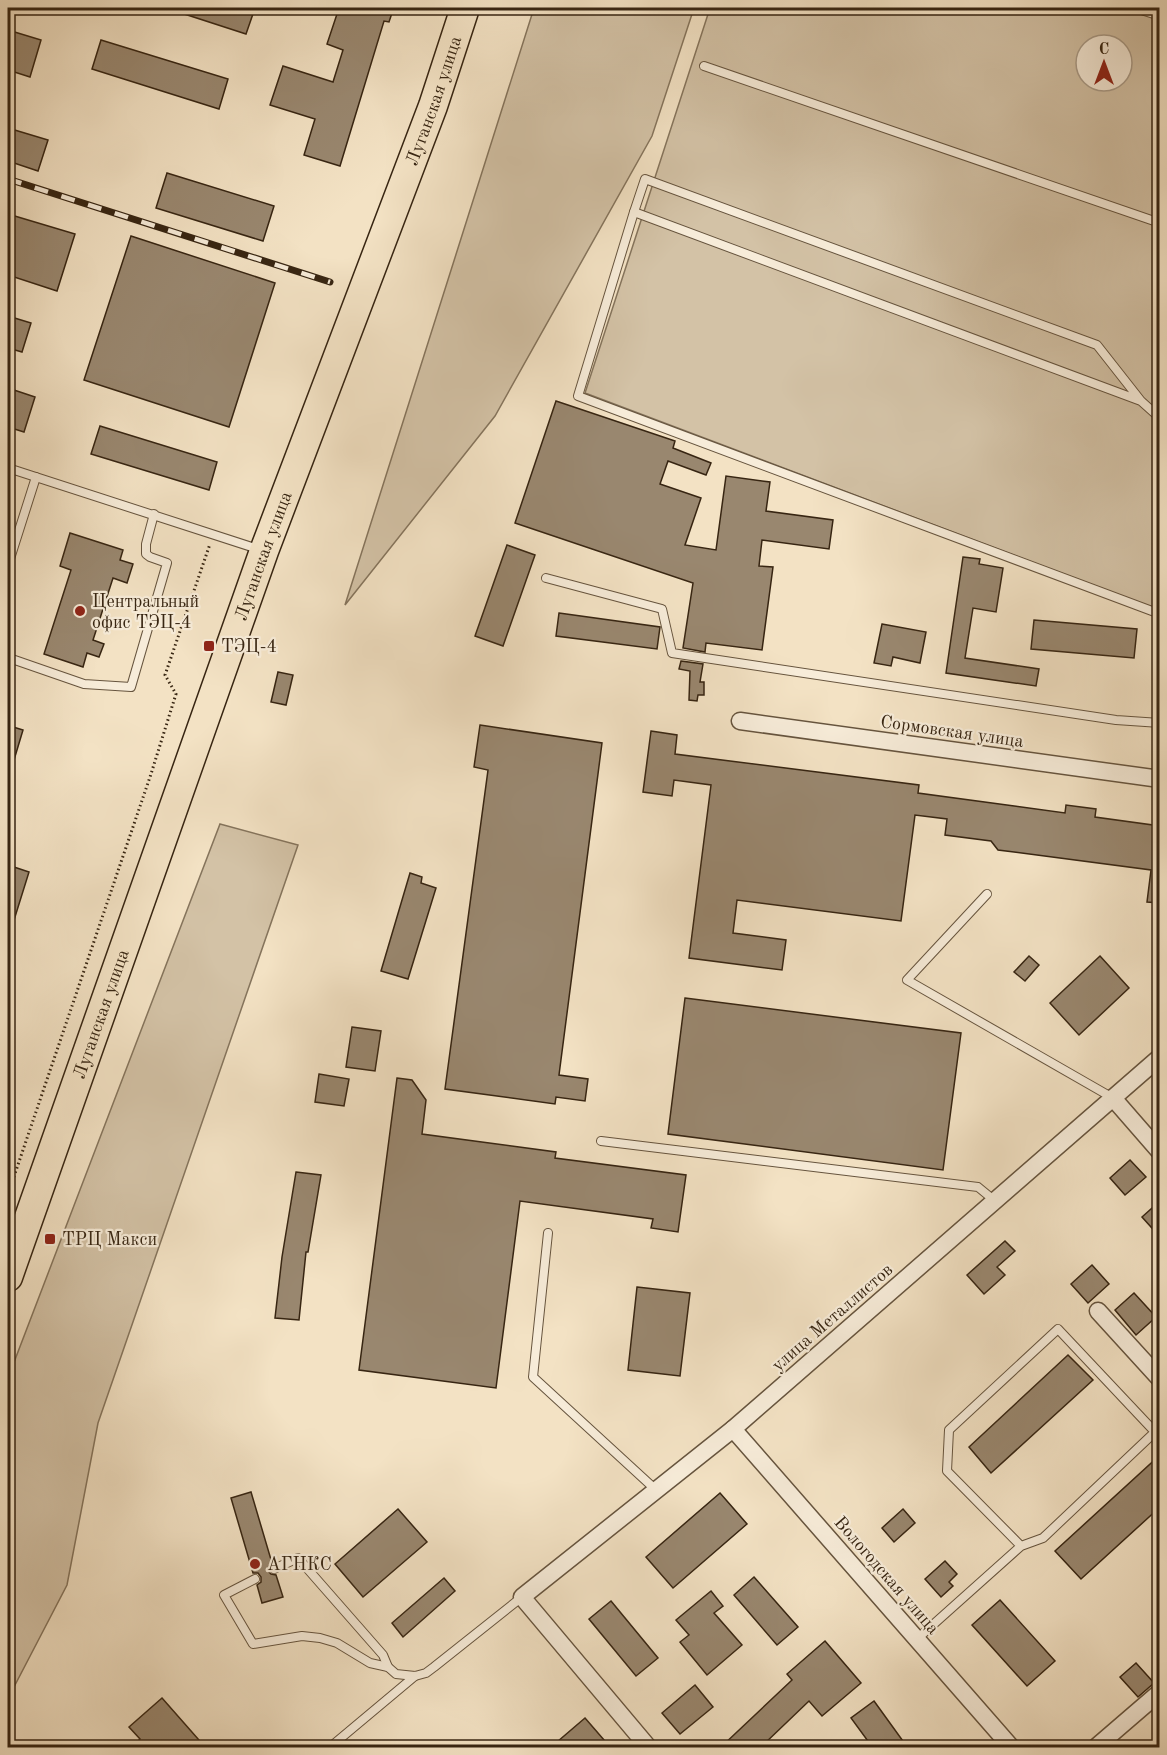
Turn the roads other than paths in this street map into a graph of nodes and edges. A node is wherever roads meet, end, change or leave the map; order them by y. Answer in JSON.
{"nodes":[{"id":1,"x":465,"y":8,"type":"edge"},
{"id":2,"x":1134,"y":8,"type":"edge"},
{"id":3,"x":1160,"y":16,"type":"edge"},
{"id":4,"x":704,"y":66,"type":"dead end"},
{"id":5,"x":634,"y":212,"type":"junction"},
{"id":6,"x":1160,"y":223,"type":"edge"},
{"id":7,"x":1141,"y":401,"type":"junction"},
{"id":8,"x":1160,"y":418,"type":"edge"},
{"id":9,"x":8,"y":468,"type":"edge"},
{"id":10,"x":36,"y":477,"type":"junction"},
{"id":11,"x":154,"y":514,"type":"junction"},
{"id":12,"x":264,"y":551,"type":"junction"},
{"id":13,"x":8,"y":565,"type":"edge"},
{"id":14,"x":546,"y":578,"type":"dead end"},
{"id":15,"x":1160,"y":614,"type":"edge"},
{"id":16,"x":8,"y":653,"type":"edge"},
{"id":17,"x":740,"y":721,"type":"dead end"},
{"id":18,"x":1160,"y":723,"type":"edge"},
{"id":19,"x":1160,"y":779,"type":"edge"},
{"id":20,"x":987,"y":894,"type":"dead end"},
{"id":21,"x":1160,"y":1057,"type":"edge"},
{"id":22,"x":1113,"y":1098,"type":"junction"},
{"id":23,"x":601,"y":1141,"type":"dead end"},
{"id":24,"x":1160,"y":1152,"type":"edge"},
{"id":25,"x":995,"y":1200,"type":"junction"},
{"id":26,"x":548,"y":1233,"type":"dead end"},
{"id":27,"x":8,"y":1277,"type":"edge"},
{"id":28,"x":1098,"y":1311,"type":"dead end"},
{"id":29,"x":1160,"y":1379,"type":"edge"},
{"id":30,"x":733,"y":1429,"type":"junction"},
{"id":31,"x":656,"y":1491,"type":"junction"},
{"id":32,"x":1021,"y":1546,"type":"junction"},
{"id":33,"x":274,"y":1569,"type":"dead end"},
{"id":34,"x":255,"y":1579,"type":"dead end"},
{"id":35,"x":522,"y":1597,"type":"junction"},
{"id":36,"x":917,"y":1639,"type":"junction"},
{"id":37,"x":388,"y":1667,"type":"junction"},
{"id":38,"x":415,"y":1676,"type":"junction"},
{"id":39,"x":1160,"y":1692,"type":"edge"},
{"id":40,"x":329,"y":1748,"type":"edge"},
{"id":41,"x":649,"y":1748,"type":"edge"},
{"id":42,"x":1011,"y":1748,"type":"edge"},
{"id":43,"x":1095,"y":1748,"type":"edge"}],
"edges":[{"from":1,"to":12,"type":"highway","name":"Луганская улица"},
{"from":2,"to":3,"type":"lane"},
{"from":4,"to":6,"type":"lane"},
{"from":5,"to":7,"type":"lane"},
{"from":5,"to":7,"type":"lane"},
{"from":5,"to":15,"type":"lane"},
{"from":7,"to":8,"type":"lane"},
{"from":9,"to":10,"type":"lane"},
{"from":10,"to":11,"type":"lane"},
{"from":10,"to":13,"type":"lane"},
{"from":11,"to":12,"type":"lane"},
{"from":11,"to":16,"type":"lane"},
{"from":12,"to":27,"type":"highway","name":"Луганская улица"},
{"from":14,"to":18,"type":"lane"},
{"from":17,"to":19,"type":"street","name":"Сормовская улица"},
{"from":20,"to":22,"type":"lane"},
{"from":21,"to":22,"type":"street","name":"улица Металлистов"},
{"from":22,"to":24,"type":"street"},
{"from":22,"to":25,"type":"street","name":"улица Металлистов"},
{"from":23,"to":25,"type":"lane"},
{"from":25,"to":30,"type":"street","name":"улица Металлистов"},
{"from":26,"to":31,"type":"lane"},
{"from":28,"to":29,"type":"street"},
{"from":30,"to":31,"type":"street","name":"улица Металлистов"},
{"from":30,"to":36,"type":"street","name":"Вологодская улица"},
{"from":31,"to":35,"type":"street","name":"улица Металлистов"},
{"from":32,"to":32,"type":"lane"},
{"from":32,"to":36,"type":"lane"},
{"from":33,"to":37,"type":"lane"},
{"from":34,"to":37,"type":"lane"},
{"from":35,"to":38,"type":"lane"},
{"from":35,"to":41,"type":"street"},
{"from":36,"to":42,"type":"street","name":"Вологодская улица"},
{"from":37,"to":38,"type":"lane"},
{"from":38,"to":40,"type":"lane"},
{"from":39,"to":43,"type":"street"}]}
